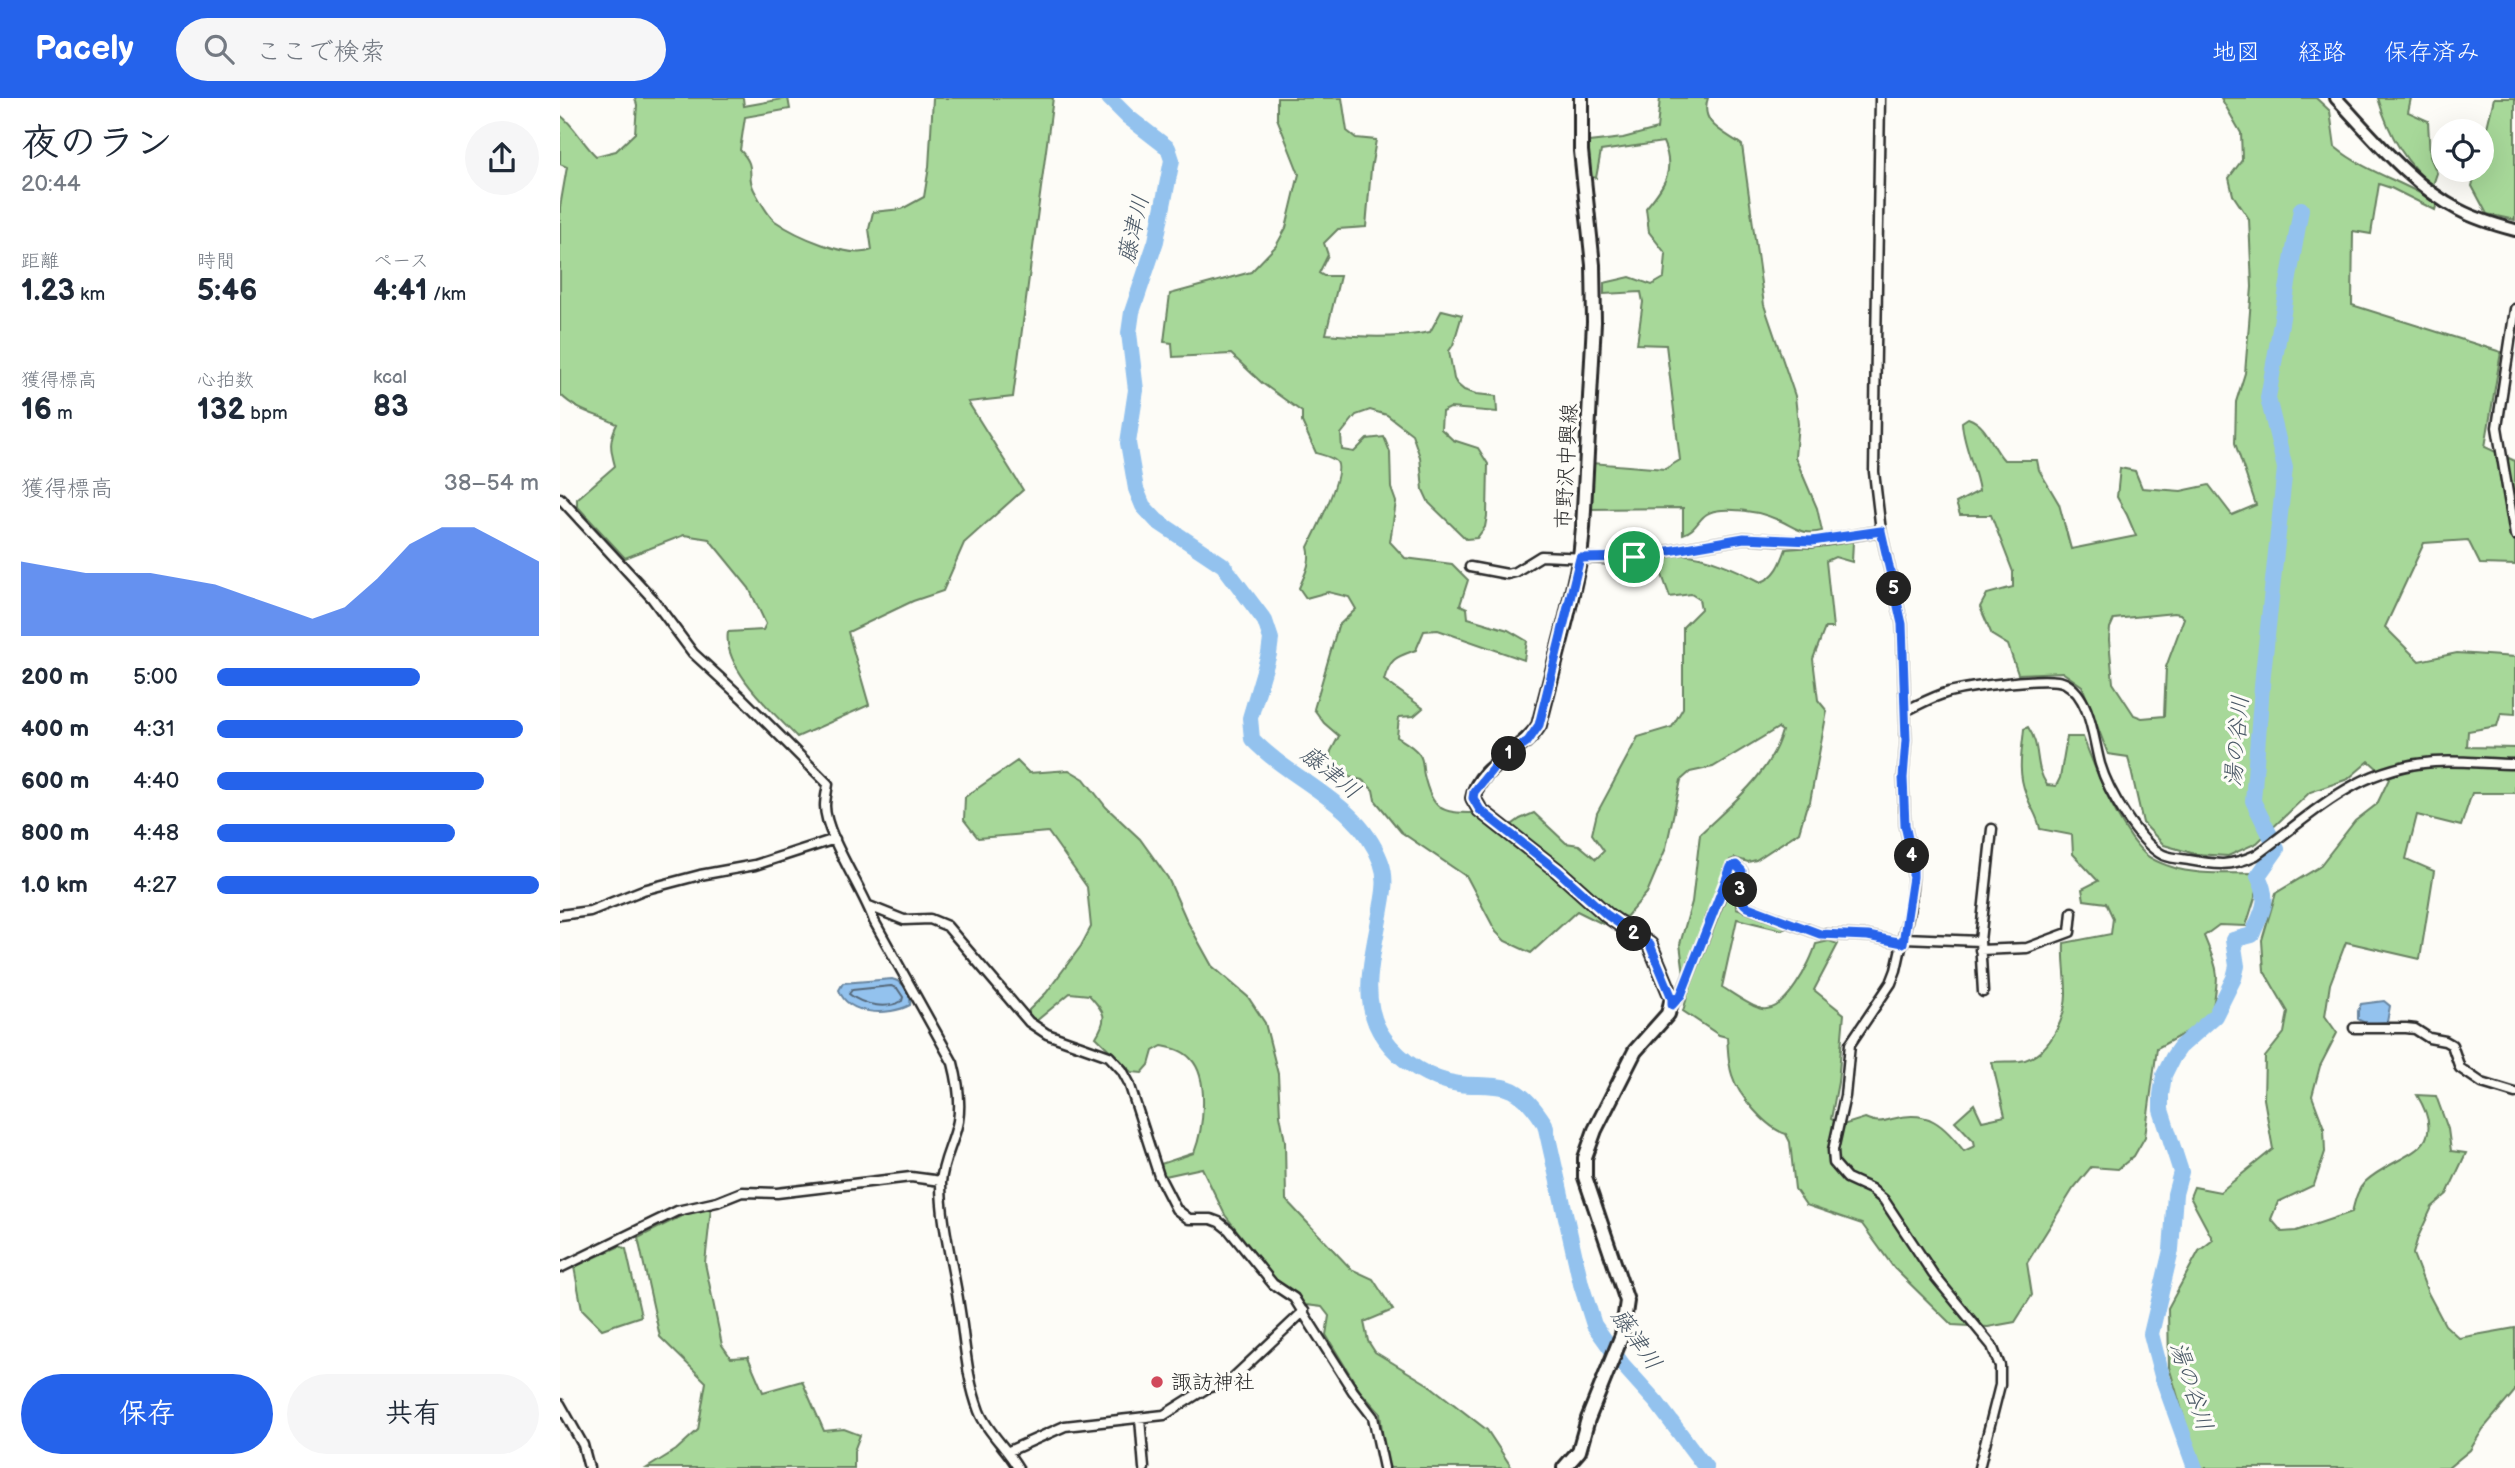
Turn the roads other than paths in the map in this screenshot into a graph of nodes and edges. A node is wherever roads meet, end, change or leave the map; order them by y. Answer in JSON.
{"nodes":[{"id":1,"x":1581,"y":98,"type":"edge"},
{"id":2,"x":1880,"y":98,"type":"edge"},
{"id":3,"x":2336,"y":98,"type":"edge"},
{"id":4,"x":2515,"y":230,"type":"edge"},
{"id":5,"x":2515,"y":309,"type":"edge"},
{"id":6,"x":560,"y":498,"type":"edge"},
{"id":7,"x":1881,"y":531,"type":"junction"},
{"id":8,"x":2515,"y":536,"type":"edge"},
{"id":9,"x":1580,"y":558,"type":"junction"},
{"id":10,"x":1470,"y":567,"type":"dead end"},
{"id":11,"x":1905,"y":711,"type":"junction"},
{"id":12,"x":2515,"y":764,"type":"edge"},
{"id":13,"x":1992,"y":829,"type":"dead end"},
{"id":14,"x":835,"y":839,"type":"junction"},
{"id":15,"x":869,"y":906,"type":"junction"},
{"id":16,"x":2072,"y":912,"type":"dead end"},
{"id":17,"x":560,"y":915,"type":"edge"},
{"id":18,"x":1903,"y":940,"type":"junction"},
{"id":19,"x":1980,"y":946,"type":"junction"},
{"id":20,"x":1983,"y":992,"type":"dead end"},
{"id":21,"x":1672,"y":1005,"type":"junction"},
{"id":22,"x":2354,"y":1028,"type":"dead end"},
{"id":23,"x":2515,"y":1093,"type":"edge"},
{"id":24,"x":941,"y":1181,"type":"junction"},
{"id":25,"x":560,"y":1268,"type":"edge"},
{"id":26,"x":1304,"y":1311,"type":"junction"},
{"id":27,"x":560,"y":1404,"type":"edge"},
{"id":28,"x":1140,"y":1418,"type":"junction"},
{"id":29,"x":1009,"y":1451,"type":"junction"},
{"id":30,"x":589,"y":1468,"type":"edge"},
{"id":31,"x":1018,"y":1468,"type":"edge"},
{"id":32,"x":1143,"y":1468,"type":"edge"},
{"id":33,"x":1384,"y":1468,"type":"edge"},
{"id":34,"x":1564,"y":1468,"type":"edge"},
{"id":35,"x":1979,"y":1468,"type":"edge"}],
"edges":[{"from":1,"to":9,"type":"main road","name":"市野沢中興線"},
{"from":2,"to":7,"type":"street"},
{"from":3,"to":4,"type":"street"},
{"from":5,"to":8,"type":"street"},
{"from":6,"to":14,"type":"street"},
{"from":7,"to":9,"type":"street"},
{"from":7,"to":11,"type":"street"},
{"from":9,"to":10,"type":"street"},
{"from":9,"to":21,"type":"main road","name":"市野沢中興線"},
{"from":11,"to":12,"type":"street"},
{"from":11,"to":18,"type":"street"},
{"from":13,"to":19,"type":"street"},
{"from":14,"to":15,"type":"street"},
{"from":14,"to":17,"type":"street"},
{"from":15,"to":24,"type":"street"},
{"from":15,"to":26,"type":"street"},
{"from":16,"to":19,"type":"street"},
{"from":18,"to":19,"type":"street"},
{"from":18,"to":21,"type":"street"},
{"from":18,"to":35,"type":"street"},
{"from":19,"to":20,"type":"street"},
{"from":21,"to":34,"type":"main road"},
{"from":22,"to":23,"type":"street"},
{"from":24,"to":25,"type":"street"},
{"from":24,"to":29,"type":"street"},
{"from":26,"to":28,"type":"street"},
{"from":26,"to":33,"type":"street"},
{"from":27,"to":30,"type":"street"},
{"from":28,"to":29,"type":"street"},
{"from":28,"to":32,"type":"street"},
{"from":29,"to":31,"type":"street"}]}
